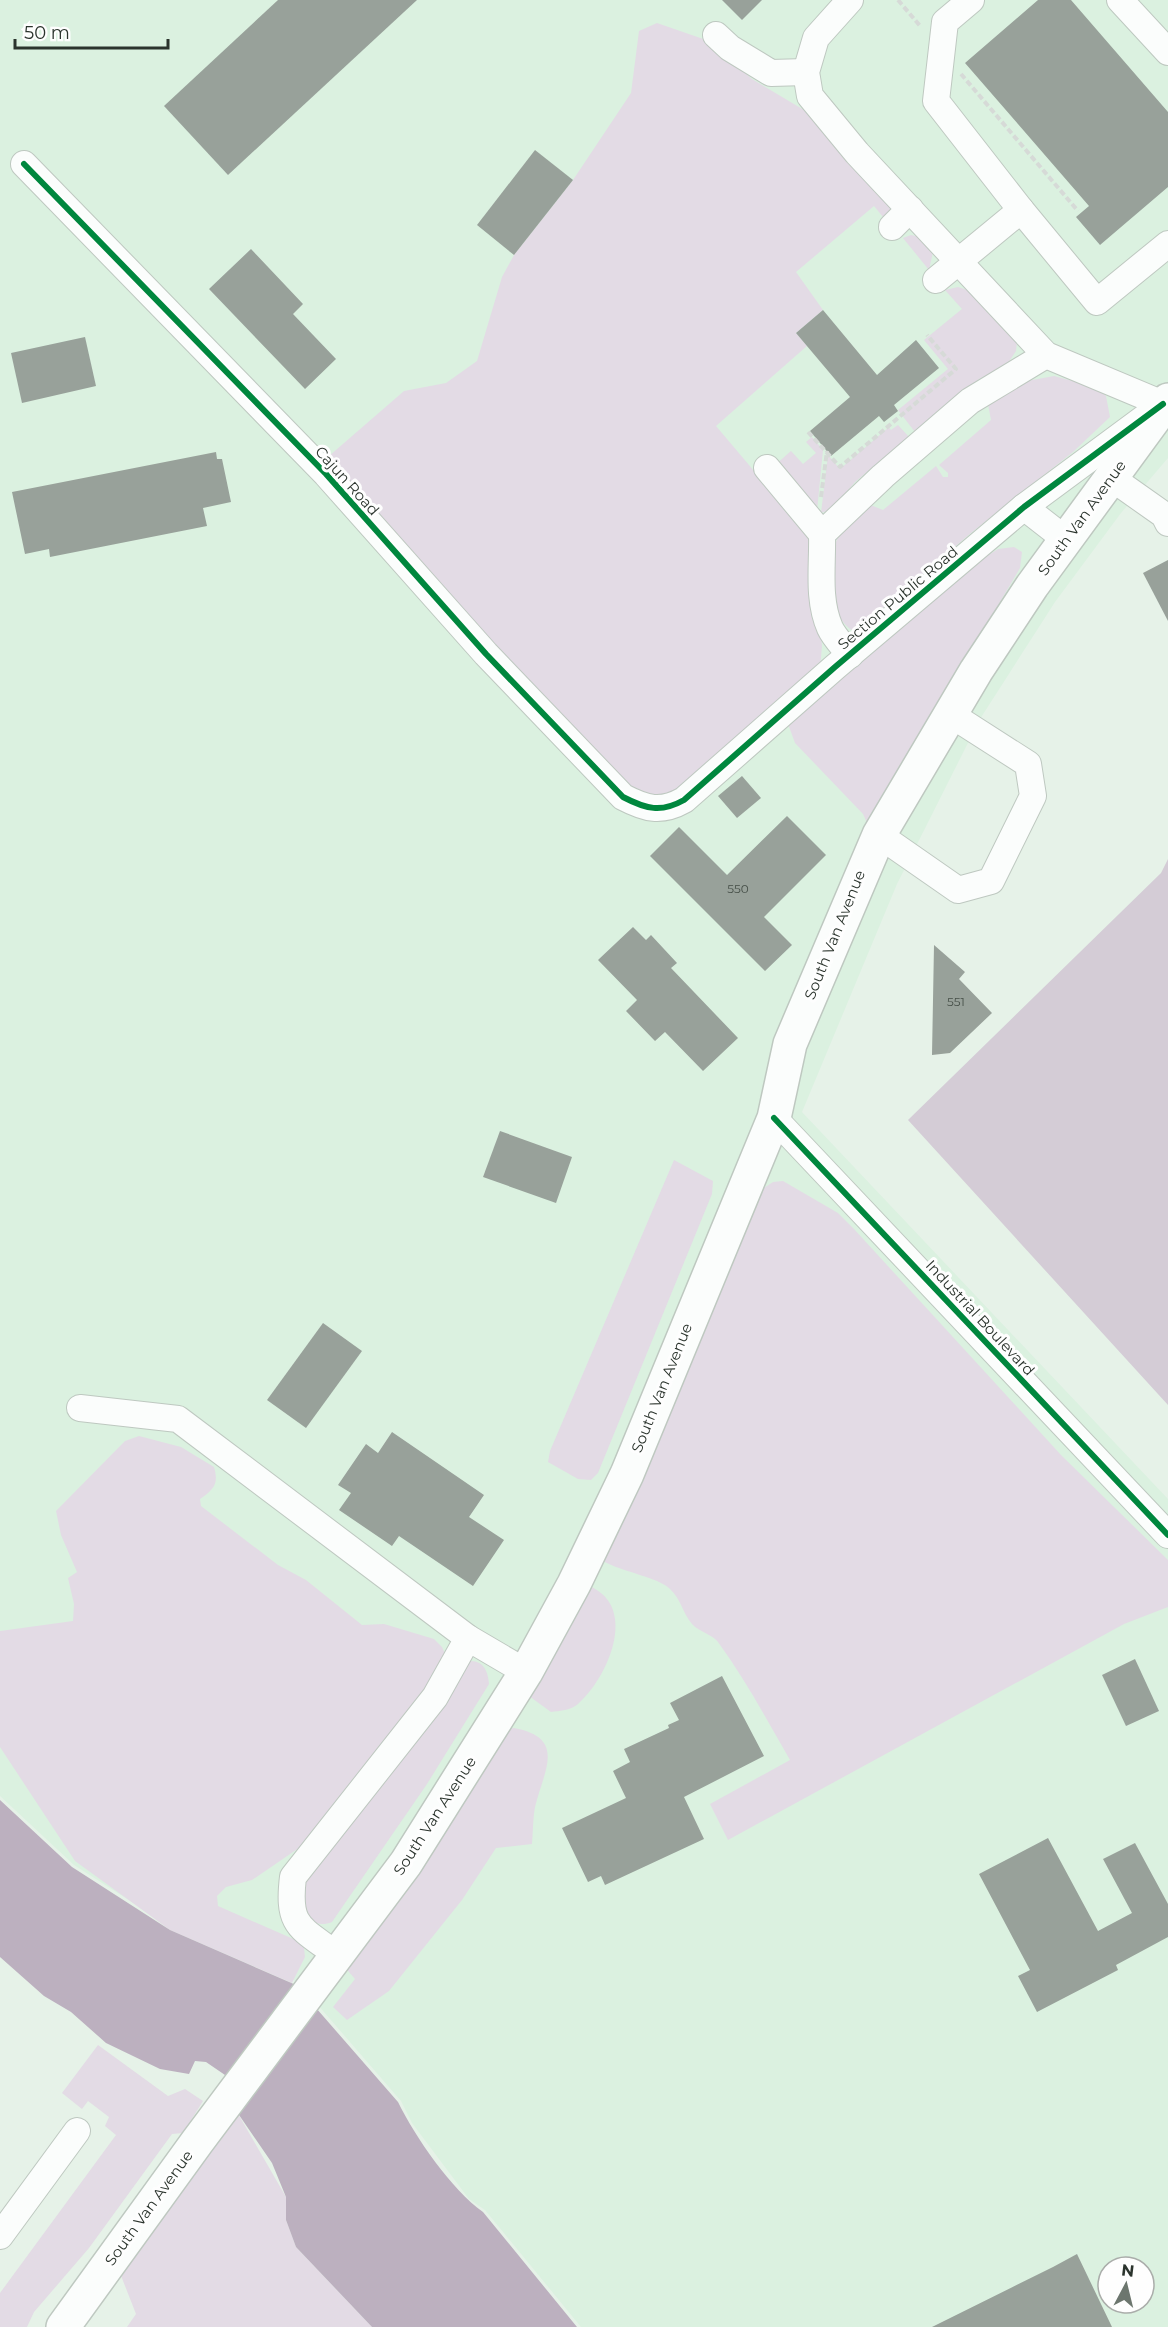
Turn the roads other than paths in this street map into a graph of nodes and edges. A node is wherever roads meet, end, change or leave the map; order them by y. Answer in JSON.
{"nodes":[{"id":1,"x":850,"y":0,"type":"edge"},
{"id":2,"x":971,"y":0,"type":"edge"},
{"id":3,"x":1120,"y":0,"type":"edge"},
{"id":4,"x":716,"y":35,"type":"dead end"},
{"id":5,"x":1168,"y":52,"type":"edge"},
{"id":6,"x":806,"y":72,"type":"junction"},
{"id":7,"x":24,"y":164,"type":"dead end"},
{"id":8,"x":1021,"y":210,"type":"junction"},
{"id":9,"x":1168,"y":244,"type":"edge"},
{"id":10,"x":959,"y":261,"type":"junction"},
{"id":11,"x":936,"y":280,"type":"dead end"},
{"id":12,"x":1046,"y":355,"type":"junction"},
{"id":13,"x":1165,"y":402,"type":"edge"},
{"id":14,"x":767,"y":468,"type":"dead end"},
{"id":15,"x":1113,"y":479,"type":"junction"},
{"id":16,"x":1024,"y":507,"type":"junction"},
{"id":17,"x":1168,"y":523,"type":"edge"},
{"id":18,"x":819,"y":530,"type":"junction"},
{"id":19,"x":1065,"y":539,"type":"junction"},
{"id":20,"x":850,"y":655,"type":"junction"},
{"id":21,"x":950,"y":714,"type":"junction"},
{"id":22,"x":652,"y":810,"type":"joint"},
{"id":23,"x":879,"y":835,"type":"junction"},
{"id":24,"x":774,"y":1118,"type":"junction"},
{"id":25,"x":80,"y":1408,"type":"dead end"},
{"id":26,"x":1168,"y":1535,"type":"edge"},
{"id":27,"x":468,"y":1638,"type":"junction"},
{"id":28,"x":526,"y":1672,"type":"junction"},
{"id":29,"x":337,"y":1955,"type":"junction"},
{"id":30,"x":77,"y":2131,"type":"dead end"},
{"id":31,"x":0,"y":2236,"type":"edge"},
{"id":32,"x":63,"y":2327,"type":"edge"}],
"edges":[{"from":1,"to":6,"type":"street"},
{"from":2,"to":8,"type":"street"},
{"from":3,"to":5,"type":"street"},
{"from":4,"to":6,"type":"street"},
{"from":6,"to":10,"type":"street"},
{"from":7,"to":22,"type":"street","name":"Cajun Road"},
{"from":8,"to":9,"type":"street"},
{"from":8,"to":10,"type":"street"},
{"from":10,"to":11,"type":"street"},
{"from":10,"to":12,"type":"street"},
{"from":12,"to":13,"type":"street"},
{"from":12,"to":18,"type":"street"},
{"from":13,"to":15,"type":"main road","name":"South Van Avenue"},
{"from":13,"to":16,"type":"street","name":"Section Public Road"},
{"from":14,"to":18,"type":"street"},
{"from":15,"to":17,"type":"street"},
{"from":15,"to":19,"type":"main road","name":"South Van Avenue"},
{"from":16,"to":19,"type":"street"},
{"from":16,"to":20,"type":"street","name":"Section Public Road"},
{"from":18,"to":20,"type":"street"},
{"from":19,"to":21,"type":"main road","name":"South Van Avenue"},
{"from":20,"to":22,"type":"street","name":"Section Public Road"},
{"from":21,"to":23,"type":"main road","name":"South Van Avenue"},
{"from":21,"to":23,"type":"street"},
{"from":23,"to":24,"type":"main road","name":"South Van Avenue"},
{"from":24,"to":26,"type":"street","name":"Industrial Boulevard"},
{"from":24,"to":28,"type":"main road","name":"South Van Avenue"},
{"from":25,"to":27,"type":"street"},
{"from":27,"to":28,"type":"street"},
{"from":27,"to":29,"type":"street"},
{"from":28,"to":29,"type":"main road","name":"South Van Avenue"},
{"from":29,"to":32,"type":"main road","name":"South Van Avenue"},
{"from":30,"to":31,"type":"street"}]}
